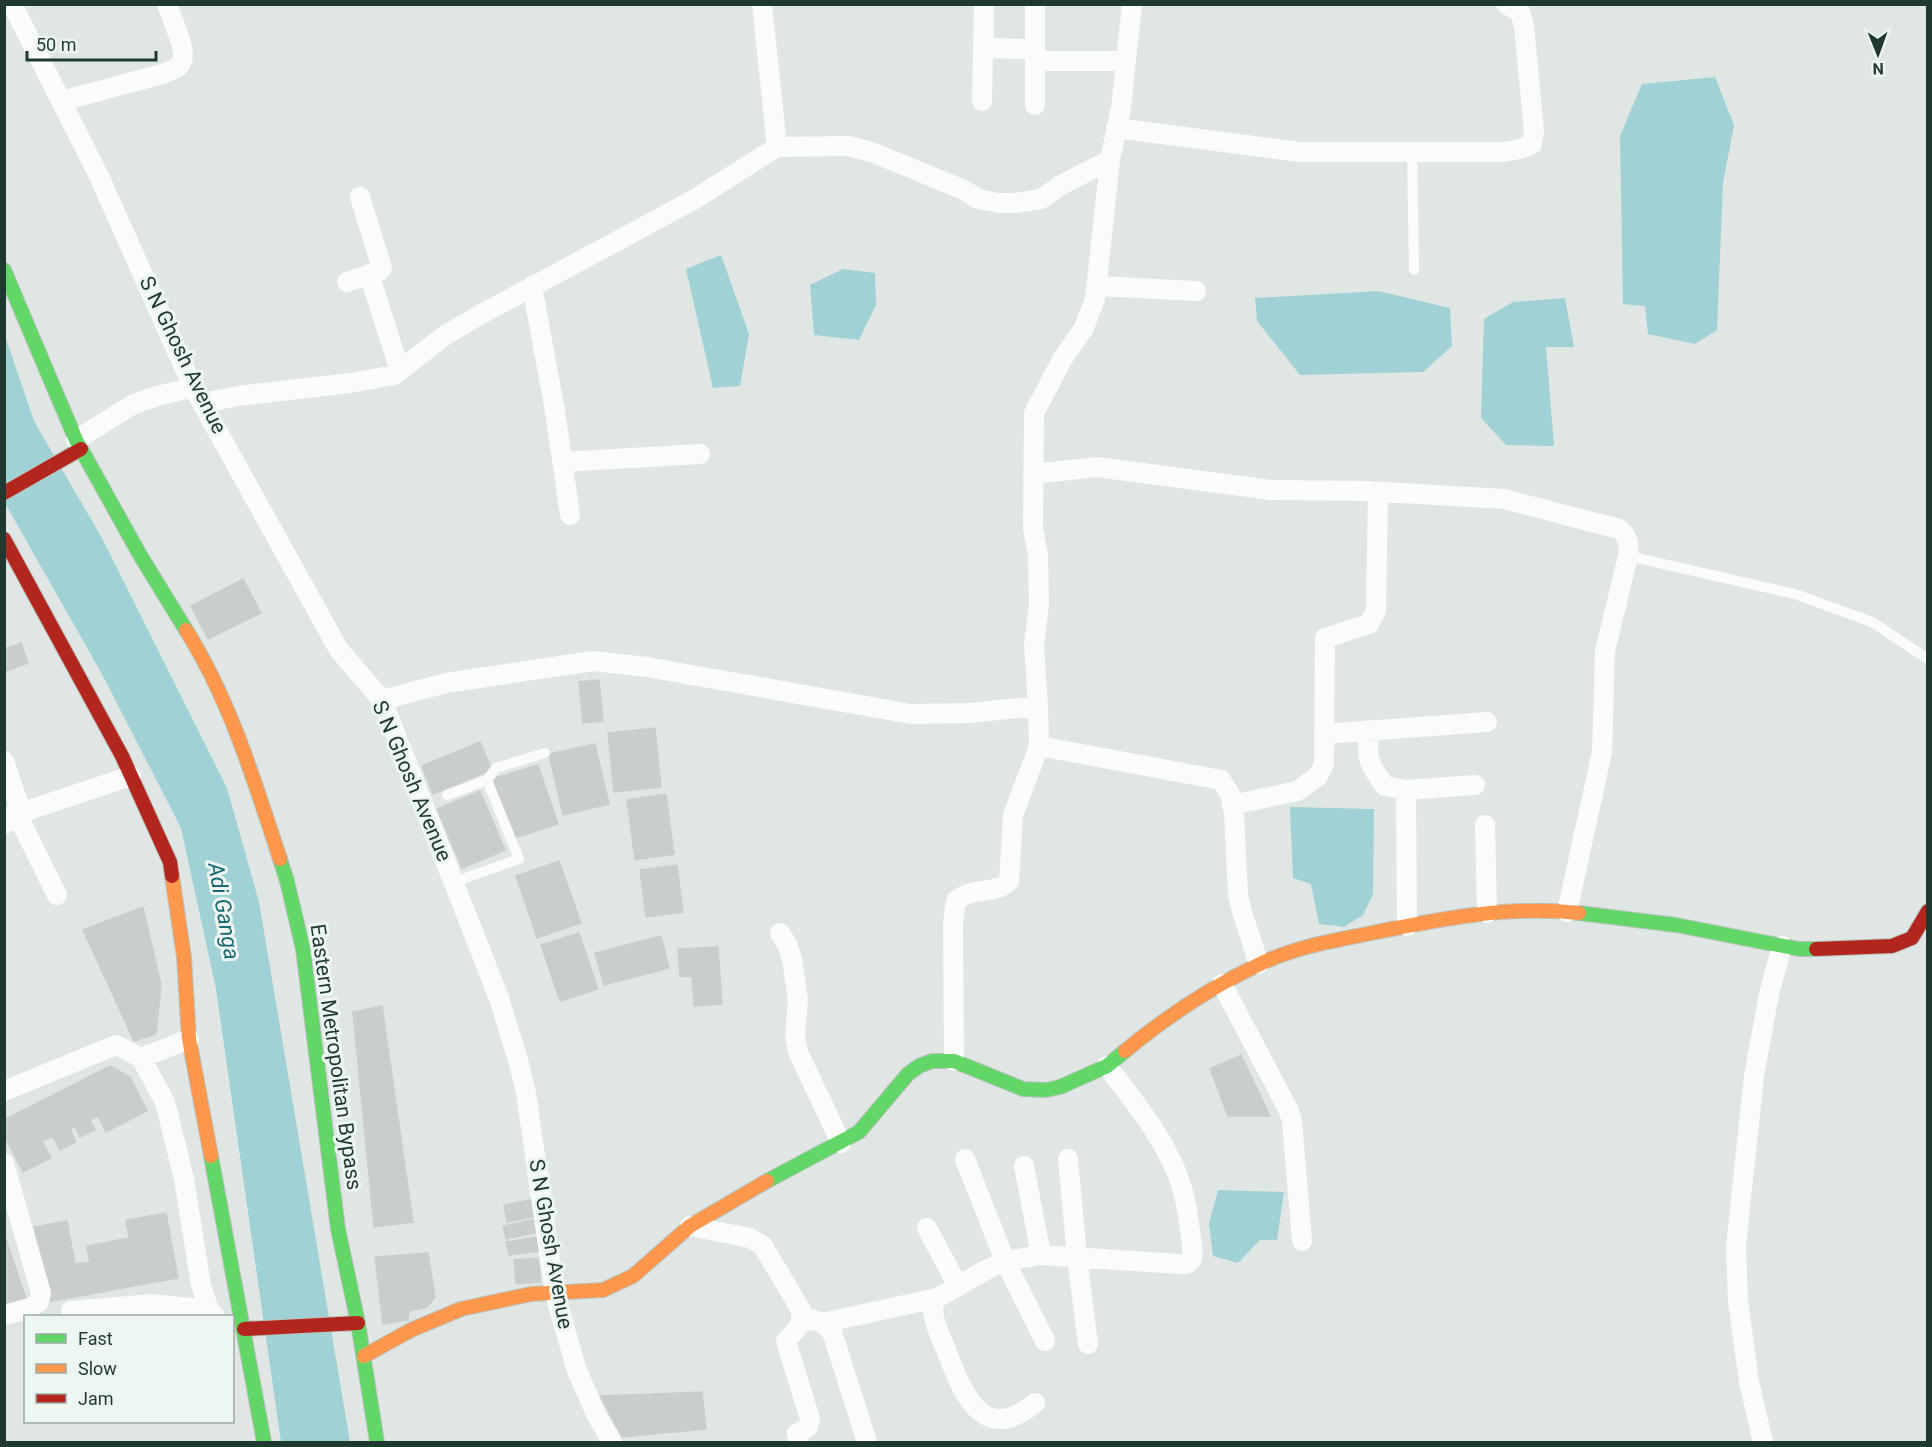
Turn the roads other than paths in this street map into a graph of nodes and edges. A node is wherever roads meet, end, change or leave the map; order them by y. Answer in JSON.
{"nodes":[{"id":1,"x":12,"y":4,"type":"edge"},
{"id":2,"x":167,"y":4,"type":"edge"},
{"id":3,"x":762,"y":4,"type":"edge"},
{"id":4,"x":984,"y":4,"type":"edge"},
{"id":5,"x":1035,"y":4,"type":"edge"},
{"id":6,"x":1132,"y":4,"type":"edge"},
{"id":7,"x":1506,"y":4,"type":"edge"},
{"id":8,"x":982,"y":48,"type":"junction"},
{"id":9,"x":1035,"y":55,"type":"junction"},
{"id":10,"x":1126,"y":61,"type":"junction"},
{"id":11,"x":62,"y":101,"type":"junction"},
{"id":12,"x":982,"y":101,"type":"dead end"},
{"id":13,"x":1035,"y":105,"type":"dead end"},
{"id":14,"x":1116,"y":128,"type":"junction"},
{"id":15,"x":777,"y":147,"type":"junction"},
{"id":16,"x":1412,"y":152,"type":"junction"},
{"id":17,"x":1110,"y":160,"type":"junction"},
{"id":18,"x":360,"y":197,"type":"dead end"},
{"id":19,"x":4,"y":270,"type":"edge"},
{"id":20,"x":1414,"y":270,"type":"dead end"},
{"id":21,"x":369,"y":274,"type":"junction"},
{"id":22,"x":347,"y":282,"type":"dead end"},
{"id":23,"x":532,"y":286,"type":"junction"},
{"id":24,"x":1097,"y":286,"type":"junction"},
{"id":25,"x":1196,"y":291,"type":"dead end"},
{"id":26,"x":400,"y":370,"type":"junction"},
{"id":27,"x":198,"y":395,"type":"junction"},
{"id":28,"x":78,"y":444,"type":"junction"},
{"id":29,"x":700,"y":454,"type":"dead end"},
{"id":30,"x":562,"y":462,"type":"junction"},
{"id":31,"x":1033,"y":474,"type":"junction"},
{"id":32,"x":1378,"y":492,"type":"junction"},
{"id":33,"x":4,"y":493,"type":"edge"},
{"id":34,"x":570,"y":515,"type":"dead end"},
{"id":35,"x":4,"y":539,"type":"edge"},
{"id":36,"x":1628,"y":556,"type":"junction"},
{"id":37,"x":1928,"y":659,"type":"edge"},
{"id":38,"x":382,"y":700,"type":"junction"},
{"id":39,"x":1038,"y":706,"type":"junction"},
{"id":40,"x":1488,"y":722,"type":"dead end"},
{"id":41,"x":1369,"y":730,"type":"junction"},
{"id":42,"x":1324,"y":734,"type":"junction"},
{"id":43,"x":1038,"y":746,"type":"junction"},
{"id":44,"x":545,"y":753,"type":"dead end"},
{"id":45,"x":4,"y":761,"type":"edge"},
{"id":46,"x":131,"y":776,"type":"junction"},
{"id":47,"x":487,"y":780,"type":"junction"},
{"id":48,"x":1475,"y":785,"type":"dead end"},
{"id":49,"x":1406,"y":790,"type":"junction"},
{"id":50,"x":447,"y":795,"type":"dead end"},
{"id":51,"x":1232,"y":805,"type":"junction"},
{"id":52,"x":11,"y":819,"type":"edge"},
{"id":53,"x":1485,"y":825,"type":"dead end"},
{"id":54,"x":454,"y":882,"type":"junction"},
{"id":55,"x":57,"y":895,"type":"dead end"},
{"id":56,"x":1928,"y":911,"type":"edge"},
{"id":57,"x":1567,"y":912,"type":"junction"},
{"id":58,"x":1487,"y":913,"type":"junction"},
{"id":59,"x":1407,"y":926,"type":"junction"},
{"id":60,"x":780,"y":933,"type":"dead end"},
{"id":61,"x":1922,"y":938,"type":"edge"},
{"id":62,"x":1782,"y":946,"type":"junction"},
{"id":63,"x":1258,"y":963,"type":"junction"},
{"id":64,"x":1222,"y":984,"type":"junction"},
{"id":65,"x":189,"y":1039,"type":"junction"},
{"id":66,"x":141,"y":1058,"type":"junction"},
{"id":67,"x":954,"y":1061,"type":"junction"},
{"id":68,"x":1107,"y":1066,"type":"junction"},
{"id":69,"x":4,"y":1091,"type":"edge"},
{"id":70,"x":841,"y":1143,"type":"junction"},
{"id":71,"x":966,"y":1159,"type":"dead end"},
{"id":72,"x":1068,"y":1159,"type":"dead end"},
{"id":73,"x":4,"y":1163,"type":"edge"},
{"id":74,"x":1024,"y":1166,"type":"dead end"},
{"id":75,"x":10,"y":1201,"type":"edge"},
{"id":76,"x":690,"y":1226,"type":"junction"},
{"id":77,"x":927,"y":1228,"type":"dead end"},
{"id":78,"x":1302,"y":1241,"type":"dead end"},
{"id":79,"x":1041,"y":1255,"type":"junction"},
{"id":80,"x":1077,"y":1257,"type":"junction"},
{"id":81,"x":1005,"y":1261,"type":"junction"},
{"id":82,"x":958,"y":1286,"type":"junction"},
{"id":83,"x":555,"y":1294,"type":"junction"},
{"id":84,"x":937,"y":1298,"type":"junction"},
{"id":85,"x":72,"y":1311,"type":"dead end"},
{"id":86,"x":212,"y":1313,"type":"edge"},
{"id":87,"x":4,"y":1315,"type":"edge"},
{"id":88,"x":802,"y":1317,"type":"junction"},
{"id":89,"x":358,"y":1323,"type":"junction"},
{"id":90,"x":822,"y":1323,"type":"junction"},
{"id":91,"x":239,"y":1325,"type":"edge"},
{"id":92,"x":1045,"y":1341,"type":"dead end"},
{"id":93,"x":1088,"y":1344,"type":"dead end"},
{"id":94,"x":364,"y":1356,"type":"junction"},
{"id":95,"x":1035,"y":1403,"type":"dead end"},
{"id":96,"x":264,"y":1443,"type":"edge"},
{"id":97,"x":377,"y":1443,"type":"edge"},
{"id":98,"x":612,"y":1443,"type":"edge"},
{"id":99,"x":799,"y":1443,"type":"edge"},
{"id":100,"x":867,"y":1443,"type":"edge"},
{"id":101,"x":1763,"y":1443,"type":"edge"}],
"edges":[{"from":1,"to":11,"type":"street","name":"S N Ghosh Avenue"},
{"from":2,"to":11,"type":"street"},
{"from":3,"to":15,"type":"street"},
{"from":4,"to":8,"type":"street"},
{"from":5,"to":9,"type":"street"},
{"from":6,"to":10,"type":"street"},
{"from":7,"to":16,"type":"street"},
{"from":8,"to":9,"type":"street"},
{"from":8,"to":12,"type":"street"},
{"from":9,"to":10,"type":"street"},
{"from":9,"to":13,"type":"street"},
{"from":10,"to":14,"type":"street"},
{"from":11,"to":27,"type":"street","name":"S N Ghosh Avenue"},
{"from":14,"to":16,"type":"street"},
{"from":14,"to":17,"type":"street"},
{"from":15,"to":17,"type":"street"},
{"from":15,"to":23,"type":"street"},
{"from":16,"to":20,"type":"lane"},
{"from":17,"to":24,"type":"street"},
{"from":18,"to":21,"type":"street"},
{"from":19,"to":28,"type":"main road","name":"Eastern Metropolitan Bypass"},
{"from":21,"to":22,"type":"street"},
{"from":21,"to":26,"type":"street"},
{"from":23,"to":26,"type":"street"},
{"from":23,"to":30,"type":"street"},
{"from":24,"to":25,"type":"street"},
{"from":24,"to":31,"type":"street"},
{"from":26,"to":27,"type":"street"},
{"from":27,"to":28,"type":"street"},
{"from":27,"to":38,"type":"street","name":"S N Ghosh Avenue"},
{"from":28,"to":33,"type":"main road"},
{"from":28,"to":89,"type":"main road","name":"Eastern Metropolitan Bypass"},
{"from":29,"to":30,"type":"street"},
{"from":30,"to":34,"type":"street"},
{"from":31,"to":32,"type":"street"},
{"from":31,"to":39,"type":"street"},
{"from":32,"to":36,"type":"street"},
{"from":32,"to":42,"type":"street"},
{"from":35,"to":46,"type":"main road"},
{"from":36,"to":37,"type":"lane"},
{"from":36,"to":57,"type":"street"},
{"from":38,"to":39,"type":"street"},
{"from":38,"to":54,"type":"street","name":"S N Ghosh Avenue"},
{"from":39,"to":43,"type":"street"},
{"from":40,"to":41,"type":"street"},
{"from":41,"to":42,"type":"street"},
{"from":41,"to":49,"type":"street"},
{"from":42,"to":51,"type":"street"},
{"from":43,"to":51,"type":"street"},
{"from":43,"to":67,"type":"street"},
{"from":44,"to":47,"type":"lane"},
{"from":45,"to":52,"type":"street"},
{"from":46,"to":52,"type":"street"},
{"from":46,"to":65,"type":"main road"},
{"from":47,"to":50,"type":"lane"},
{"from":47,"to":54,"type":"lane"},
{"from":48,"to":49,"type":"street"},
{"from":49,"to":59,"type":"street"},
{"from":51,"to":63,"type":"street"},
{"from":52,"to":55,"type":"street"},
{"from":53,"to":58,"type":"street"},
{"from":54,"to":83,"type":"street","name":"S N Ghosh Avenue"},
{"from":56,"to":61,"type":"main road"},
{"from":57,"to":58,"type":"main road"},
{"from":57,"to":62,"type":"main road"},
{"from":58,"to":59,"type":"main road"},
{"from":59,"to":63,"type":"main road"},
{"from":60,"to":70,"type":"street"},
{"from":61,"to":62,"type":"main road"},
{"from":62,"to":101,"type":"street"},
{"from":63,"to":64,"type":"main road"},
{"from":64,"to":68,"type":"main road"},
{"from":64,"to":78,"type":"street"},
{"from":65,"to":66,"type":"street"},
{"from":65,"to":91,"type":"main road"},
{"from":66,"to":69,"type":"street"},
{"from":66,"to":86,"type":"street"},
{"from":67,"to":68,"type":"main road"},
{"from":67,"to":70,"type":"main road"},
{"from":68,"to":80,"type":"street"},
{"from":70,"to":76,"type":"main road"},
{"from":71,"to":81,"type":"street"},
{"from":72,"to":80,"type":"street"},
{"from":73,"to":75,"type":"street"},
{"from":74,"to":79,"type":"street"},
{"from":75,"to":87,"type":"street"},
{"from":76,"to":83,"type":"main road"},
{"from":76,"to":88,"type":"street"},
{"from":77,"to":82,"type":"street"},
{"from":79,"to":80,"type":"street"},
{"from":79,"to":81,"type":"street"},
{"from":80,"to":93,"type":"street"},
{"from":81,"to":82,"type":"street"},
{"from":81,"to":92,"type":"street"},
{"from":82,"to":84,"type":"street"},
{"from":83,"to":94,"type":"main road"},
{"from":83,"to":98,"type":"street","name":"S N Ghosh Avenue"},
{"from":84,"to":90,"type":"street"},
{"from":84,"to":95,"type":"street"},
{"from":85,"to":86,"type":"street"},
{"from":88,"to":90,"type":"street"},
{"from":88,"to":99,"type":"street"},
{"from":89,"to":91,"type":"main road"},
{"from":89,"to":94,"type":"main road","name":"Eastern Metropolitan Bypass"},
{"from":90,"to":100,"type":"street"},
{"from":91,"to":96,"type":"main road"},
{"from":94,"to":97,"type":"main road","name":"Eastern Metropolitan Bypass"}]}
